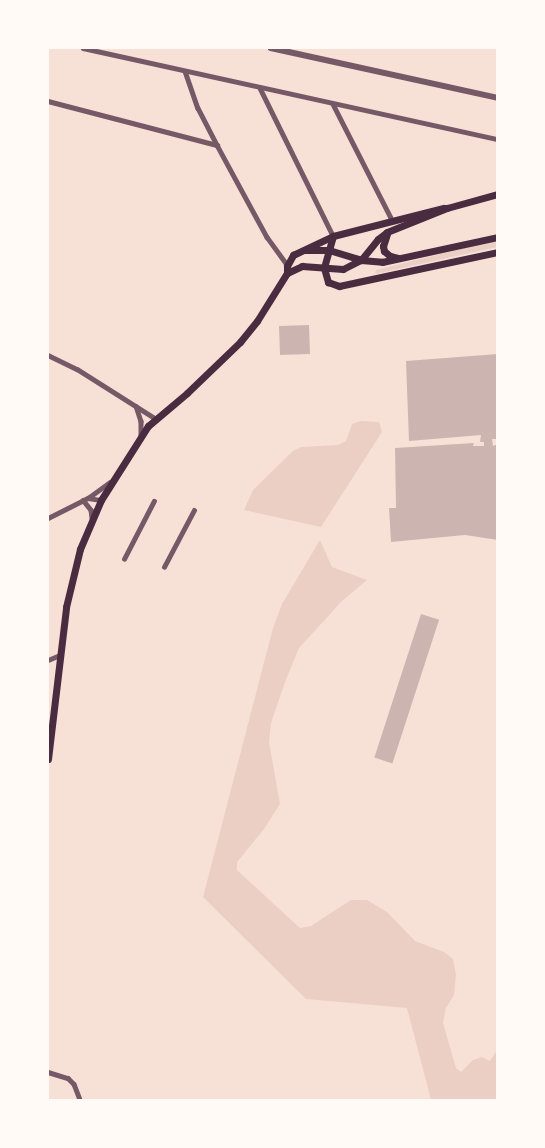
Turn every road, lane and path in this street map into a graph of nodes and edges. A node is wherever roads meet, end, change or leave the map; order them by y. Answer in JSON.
{"nodes":[{"id":1,"x":83,"y":48,"type":"edge"},
{"id":2,"x":271,"y":48,"type":"edge"},
{"id":3,"x":185,"y":71,"type":"junction"},
{"id":4,"x":260,"y":88,"type":"junction"},
{"id":5,"x":498,"y":98,"type":"edge"},
{"id":6,"x":48,"y":101,"type":"edge"},
{"id":7,"x":333,"y":103,"type":"junction"},
{"id":8,"x":498,"y":139,"type":"edge"},
{"id":9,"x":217,"y":145,"type":"junction"},
{"id":10,"x":498,"y":194,"type":"edge"},
{"id":11,"x":448,"y":208,"type":"junction"},
{"id":12,"x":392,"y":220,"type":"junction"},
{"id":13,"x":388,"y":232,"type":"junction"},
{"id":14,"x":333,"y":236,"type":"junction"},
{"id":15,"x":498,"y":237,"type":"edge"},
{"id":16,"x":305,"y":250,"type":"junction"},
{"id":17,"x":329,"y":250,"type":"junction"},
{"id":18,"x":498,"y":252,"type":"edge"},
{"id":19,"x":401,"y":259,"type":"junction"},
{"id":20,"x":360,"y":260,"type":"junction"},
{"id":21,"x":324,"y":268,"type":"junction"},
{"id":22,"x":290,"y":269,"type":"junction"},
{"id":23,"x":48,"y":355,"type":"edge"},
{"id":24,"x":135,"y":405,"type":"junction"},
{"id":25,"x":156,"y":419,"type":"junction"},
{"id":26,"x":141,"y":435,"type":"junction"},
{"id":27,"x":113,"y":480,"type":"junction"},
{"id":28,"x":85,"y":499,"type":"junction"},
{"id":29,"x":101,"y":500,"type":"junction"},
{"id":30,"x":154,"y":501,"type":"dead end"},
{"id":31,"x":194,"y":510,"type":"dead end"},
{"id":32,"x":48,"y":518,"type":"edge"},
{"id":33,"x":92,"y":518,"type":"junction"},
{"id":34,"x":124,"y":559,"type":"dead end"},
{"id":35,"x":164,"y":567,"type":"dead end"},
{"id":36,"x":60,"y":655,"type":"junction"},
{"id":37,"x":48,"y":660,"type":"edge"},
{"id":38,"x":48,"y":759,"type":"edge"},
{"id":39,"x":48,"y":1072,"type":"edge"},
{"id":40,"x":80,"y":1100,"type":"edge"}],
"edges":[{"from":1,"to":3,"type":"street"},
{"from":2,"to":5,"type":"street"},
{"from":3,"to":4,"type":"street"},
{"from":3,"to":9,"type":"street"},
{"from":4,"to":7,"type":"street"},
{"from":4,"to":14,"type":"street"},
{"from":6,"to":9,"type":"street"},
{"from":7,"to":8,"type":"street"},
{"from":7,"to":12,"type":"street"},
{"from":9,"to":22,"type":"street"},
{"from":10,"to":11,"type":"main road"},
{"from":11,"to":12,"type":"main road"},
{"from":11,"to":13,"type":"main road"},
{"from":12,"to":13,"type":"main road"},
{"from":12,"to":14,"type":"main road"},
{"from":13,"to":19,"type":"main road"},
{"from":13,"to":20,"type":"main road"},
{"from":14,"to":16,"type":"main road"},
{"from":14,"to":17,"type":"main road"},
{"from":15,"to":19,"type":"main road"},
{"from":16,"to":17,"type":"main road"},
{"from":16,"to":22,"type":"main road"},
{"from":17,"to":20,"type":"main road"},
{"from":17,"to":21,"type":"main road"},
{"from":18,"to":21,"type":"main road"},
{"from":19,"to":20,"type":"main road"},
{"from":20,"to":21,"type":"main road"},
{"from":21,"to":22,"type":"main road"},
{"from":22,"to":25,"type":"main road"},
{"from":23,"to":24,"type":"street"},
{"from":24,"to":25,"type":"street"},
{"from":24,"to":26,"type":"street"},
{"from":25,"to":26,"type":"main road"},
{"from":26,"to":27,"type":"main road"},
{"from":27,"to":28,"type":"street"},
{"from":27,"to":29,"type":"main road"},
{"from":28,"to":29,"type":"street"},
{"from":28,"to":32,"type":"street"},
{"from":28,"to":33,"type":"street"},
{"from":29,"to":33,"type":"main road"},
{"from":30,"to":34,"type":"street"},
{"from":31,"to":35,"type":"street"},
{"from":33,"to":36,"type":"main road"},
{"from":36,"to":37,"type":"street"},
{"from":36,"to":38,"type":"main road"},
{"from":39,"to":40,"type":"street"}]}
